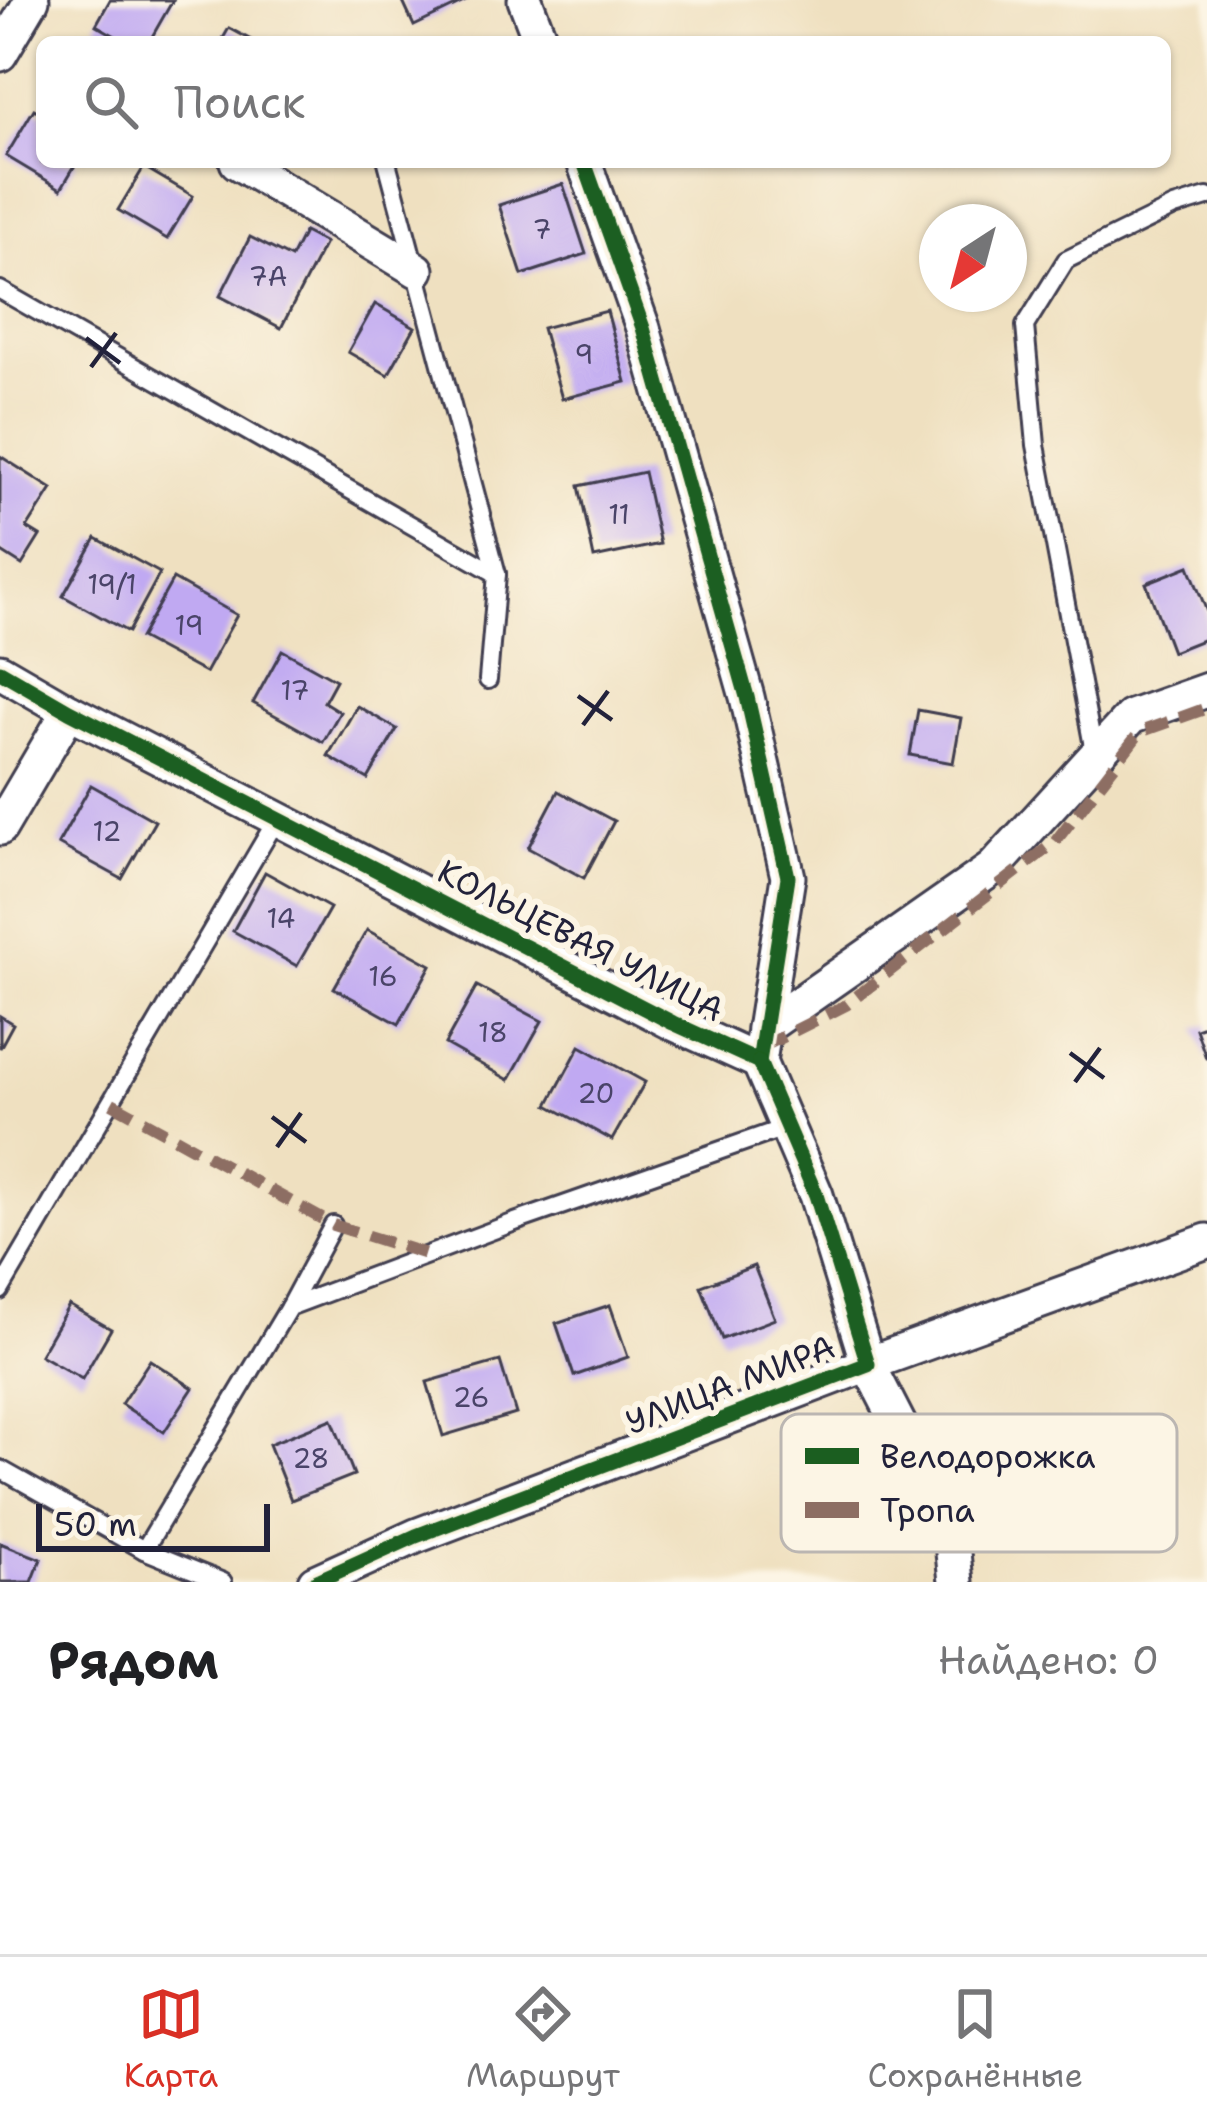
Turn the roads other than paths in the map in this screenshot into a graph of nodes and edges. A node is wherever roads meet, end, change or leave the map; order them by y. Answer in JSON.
{"nodes":[{"id":1,"x":526,"y":0,"type":"edge"},
{"id":2,"x":539,"y":36,"type":"edge"},
{"id":3,"x":247,"y":168,"type":"edge"},
{"id":4,"x":389,"y":168,"type":"edge"},
{"id":5,"x":586,"y":168,"type":"edge"},
{"id":6,"x":1207,"y":197,"type":"edge"},
{"id":7,"x":417,"y":270,"type":"junction"},
{"id":8,"x":0,"y":290,"type":"edge"},
{"id":9,"x":497,"y":574,"type":"junction"},
{"id":10,"x":0,"y":671,"type":"edge"},
{"id":11,"x":488,"y":680,"type":"dead end"},
{"id":12,"x":1207,"y":690,"type":"edge"},
{"id":13,"x":69,"y":711,"type":"junction"},
{"id":14,"x":1095,"y":757,"type":"junction"},
{"id":15,"x":277,"y":819,"type":"junction"},
{"id":16,"x":0,"y":828,"type":"edge"},
{"id":17,"x":764,"y":1028,"type":"junction"},
{"id":18,"x":759,"y":1062,"type":"junction"},
{"id":19,"x":787,"y":1127,"type":"junction"},
{"id":20,"x":333,"y":1225,"type":"dead end"},
{"id":21,"x":1207,"y":1241,"type":"edge"},
{"id":22,"x":0,"y":1291,"type":"edge"},
{"id":23,"x":290,"y":1307,"type":"junction"},
{"id":24,"x":868,"y":1364,"type":"junction"},
{"id":25,"x":894,"y":1414,"type":"edge"},
{"id":26,"x":0,"y":1469,"type":"edge"},
{"id":27,"x":144,"y":1550,"type":"junction"},
{"id":28,"x":953,"y":1552,"type":"edge"},
{"id":29,"x":223,"y":1582,"type":"edge"},
{"id":30,"x":315,"y":1582,"type":"edge"},
{"id":31,"x":956,"y":1582,"type":"edge"}],
"edges":[{"from":1,"to":2,"type":"street"},
{"from":3,"to":7,"type":"street"},
{"from":4,"to":7,"type":"lane"},
{"from":5,"to":17,"type":"street","name":"КОЛЬЦЕВАЯ УЛИЦА"},
{"from":6,"to":14,"type":"lane"},
{"from":7,"to":9,"type":"lane"},
{"from":8,"to":9,"type":"lane"},
{"from":9,"to":11,"type":"lane"},
{"from":10,"to":13,"type":"street","name":"КОЛЬЦЕВАЯ УЛИЦА"},
{"from":12,"to":14,"type":"street"},
{"from":13,"to":15,"type":"street","name":"КОЛЬЦЕВАЯ УЛИЦА"},
{"from":13,"to":16,"type":"street"},
{"from":14,"to":17,"type":"street"},
{"from":15,"to":18,"type":"street","name":"КОЛЬЦЕВАЯ УЛИЦА"},
{"from":15,"to":22,"type":"lane"},
{"from":17,"to":18,"type":"street","name":"КОЛЬЦЕВАЯ УЛИЦА"},
{"from":18,"to":19,"type":"street","name":"УЛИЦА МИРА"},
{"from":19,"to":23,"type":"lane"},
{"from":19,"to":24,"type":"street","name":"УЛИЦА МИРА"},
{"from":20,"to":23,"type":"lane"},
{"from":21,"to":24,"type":"street"},
{"from":23,"to":27,"type":"lane"},
{"from":24,"to":25,"type":"street"},
{"from":24,"to":30,"type":"street","name":"УЛИЦА МИРА"},
{"from":26,"to":27,"type":"lane"},
{"from":27,"to":29,"type":"lane"},
{"from":28,"to":31,"type":"street"}]}
